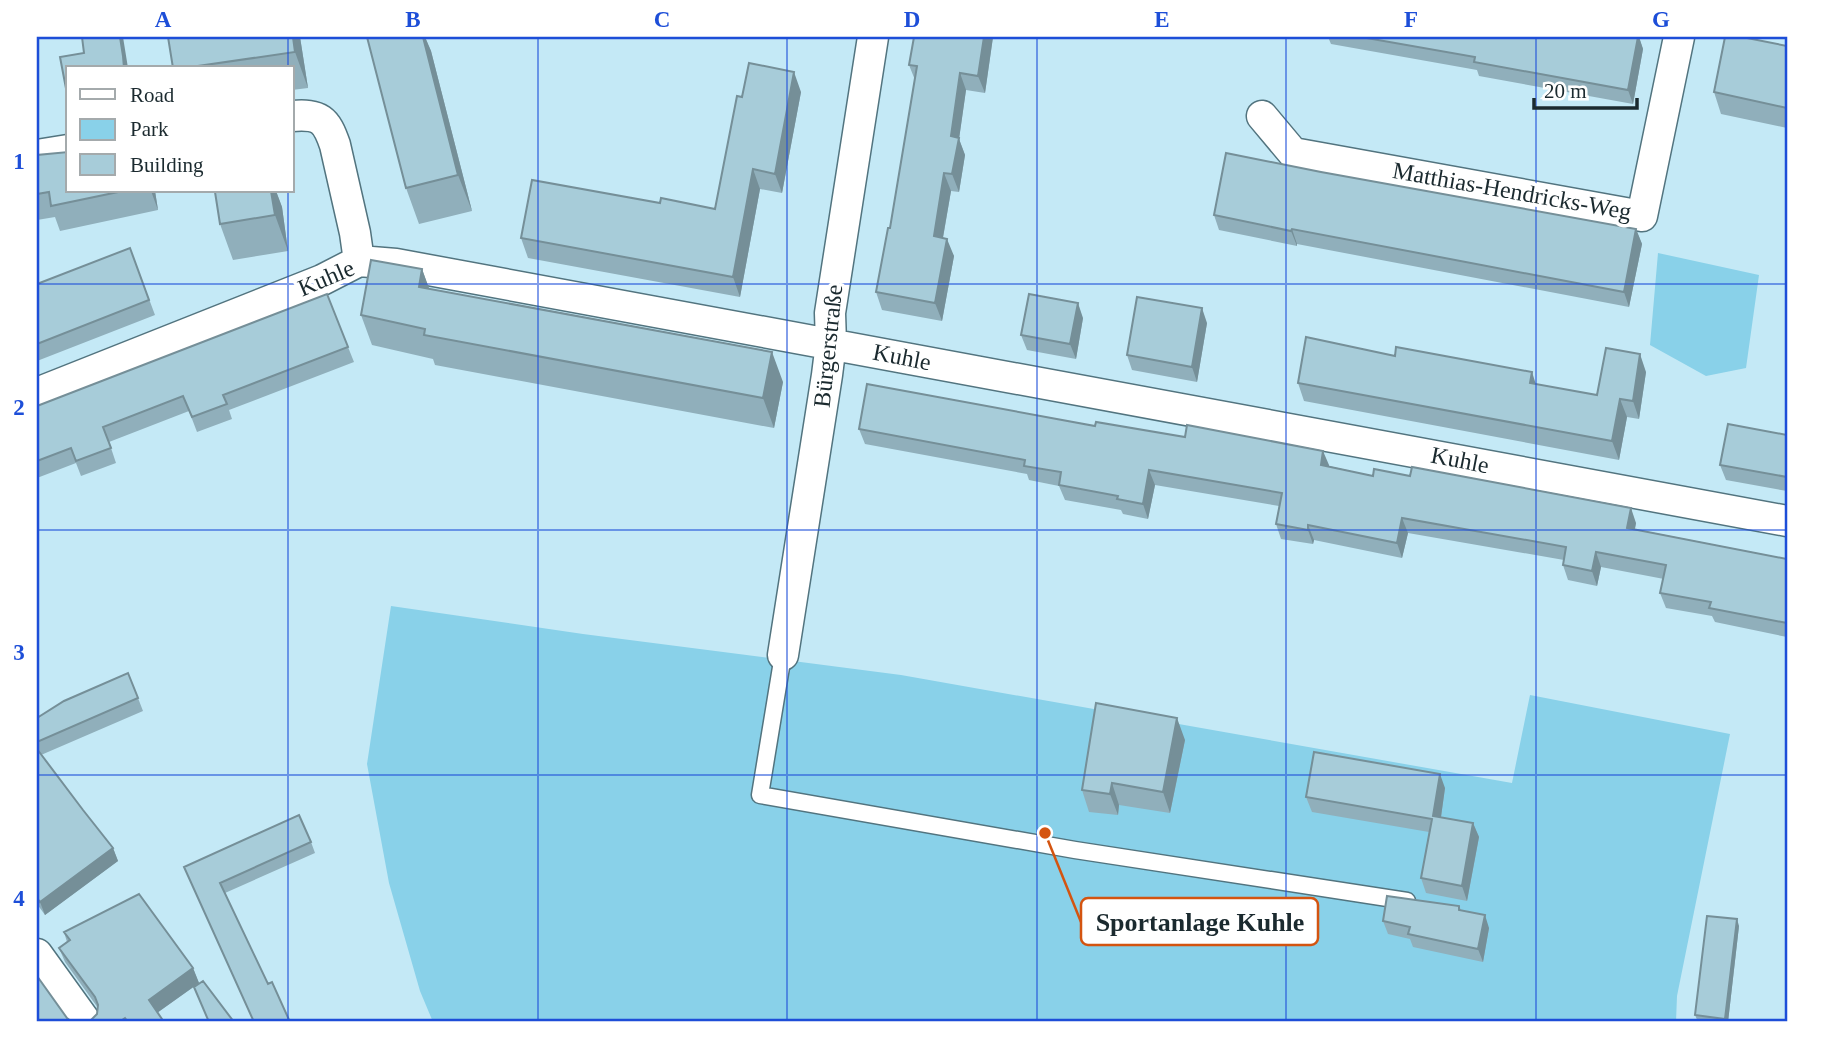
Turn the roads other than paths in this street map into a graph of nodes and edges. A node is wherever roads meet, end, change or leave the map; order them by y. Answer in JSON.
{"nodes":[{"id":1,"x":873,"y":37,"type":"edge"},
{"id":2,"x":1679,"y":37,"type":"edge"},
{"id":3,"x":294,"y":116,"type":"edge"},
{"id":4,"x":1262,"y":116,"type":"dead end"},
{"id":5,"x":66,"y":150,"type":"edge"},
{"id":6,"x":37,"y":155,"type":"edge"},
{"id":7,"x":359,"y":261,"type":"junction"},
{"id":8,"x":831,"y":343,"type":"junction"},
{"id":9,"x":37,"y":393,"type":"edge"},
{"id":10,"x":1787,"y":522,"type":"edge"},
{"id":11,"x":783,"y":655,"type":"joint"},
{"id":12,"x":1420,"y":903,"type":"edge"},
{"id":13,"x":37,"y":954,"type":"edge"},
{"id":14,"x":86,"y":1022,"type":"edge"}],
"edges":[{"from":1,"to":8,"type":"street","name":"Bürgerstraße"},
{"from":2,"to":4,"type":"street","name":"Matthias-Hendricks-Weg"},
{"from":3,"to":7,"type":"street"},
{"from":5,"to":6,"type":"street"},
{"from":7,"to":8,"type":"street","name":"Kuhle"},
{"from":7,"to":9,"type":"street","name":"Kuhle"},
{"from":8,"to":10,"type":"street","name":"Kuhle"},
{"from":8,"to":11,"type":"street","name":"Bürgerstraße"},
{"from":11,"to":12,"type":"lane"},
{"from":13,"to":14,"type":"street"}]}
